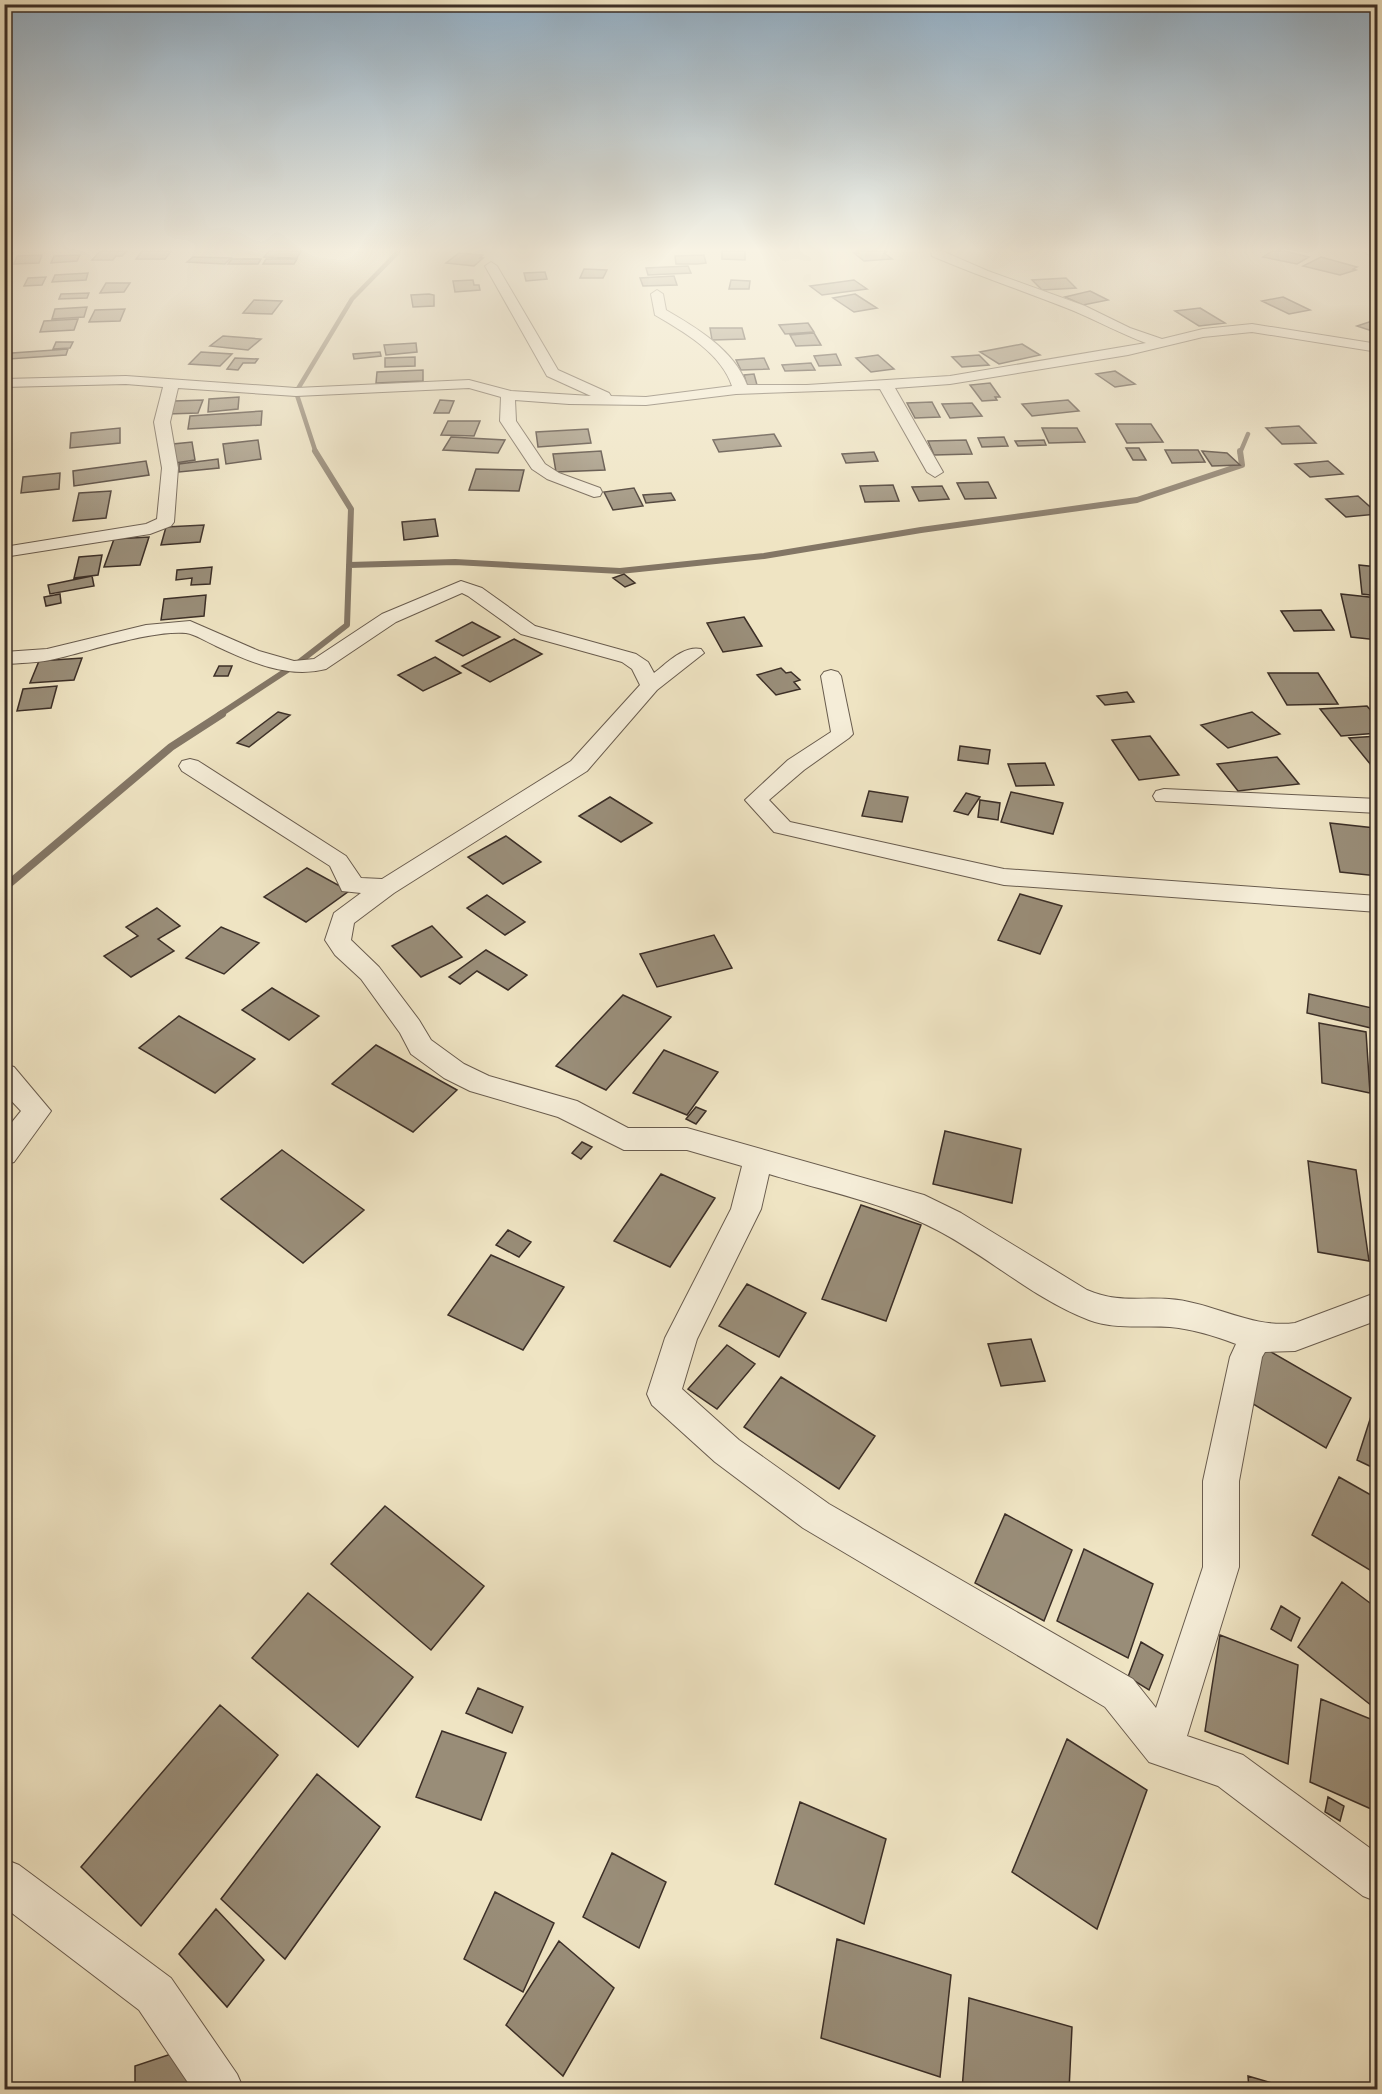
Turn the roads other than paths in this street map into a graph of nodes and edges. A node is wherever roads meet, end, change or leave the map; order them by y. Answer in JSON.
{"nodes":[{"id":1,"x":538,"y":349,"type":"edge"},
{"id":2,"x":711,"y":349,"type":"edge"},
{"id":3,"x":1137,"y":349,"type":"edge"},
{"id":4,"x":172,"y":382,"type":"junction"},
{"id":5,"x":4,"y":383,"type":"edge"},
{"id":6,"x":885,"y":384,"type":"junction"},
{"id":7,"x":741,"y":390,"type":"junction"},
{"id":8,"x":508,"y":395,"type":"junction"},
{"id":9,"x":569,"y":400,"type":"junction"},
{"id":10,"x":616,"y":400,"type":"junction"},
{"id":11,"x":525,"y":423,"type":"junction"},
{"id":12,"x":935,"y":472,"type":"dead end"},
{"id":13,"x":594,"y":492,"type":"dead end"},
{"id":14,"x":4,"y":552,"type":"edge"},
{"id":15,"x":694,"y":653,"type":"dead end"},
{"id":16,"x":4,"y":658,"type":"edge"},
{"id":17,"x":831,"y":676,"type":"dead end"},
{"id":18,"x":650,"y":686,"type":"junction"},
{"id":19,"x":190,"y":766,"type":"dead end"},
{"id":20,"x":1164,"y":796,"type":"dead end"},
{"id":21,"x":1377,"y":806,"type":"edge"},
{"id":22,"x":386,"y":887,"type":"junction"},
{"id":23,"x":1377,"y":904,"type":"edge"},
{"id":24,"x":4,"y":1074,"type":"edge"},
{"id":25,"x":4,"y":1154,"type":"edge"},
{"id":26,"x":758,"y":1160,"type":"junction"},
{"id":27,"x":1377,"y":1306,"type":"edge"},
{"id":28,"x":1255,"y":1337,"type":"junction"},
{"id":29,"x":1163,"y":1748,"type":"junction"},
{"id":30,"x":4,"y":1880,"type":"edge"},
{"id":31,"x":1377,"y":1881,"type":"edge"},
{"id":32,"x":220,"y":2090,"type":"edge"}],
"edges":[{"from":1,"to":10,"type":"street"},
{"from":2,"to":7,"type":"street"},
{"from":3,"to":6,"type":"street"},
{"from":4,"to":5,"type":"street"},
{"from":4,"to":8,"type":"street"},
{"from":4,"to":14,"type":"street"},
{"from":6,"to":7,"type":"street"},
{"from":6,"to":12,"type":"street"},
{"from":7,"to":10,"type":"street"},
{"from":8,"to":9,"type":"street"},
{"from":8,"to":11,"type":"street"},
{"from":9,"to":10,"type":"street"},
{"from":9,"to":11,"type":"street"},
{"from":11,"to":13,"type":"street"},
{"from":15,"to":18,"type":"street"},
{"from":16,"to":18,"type":"street"},
{"from":17,"to":23,"type":"street"},
{"from":18,"to":22,"type":"street"},
{"from":19,"to":22,"type":"street"},
{"from":20,"to":21,"type":"street"},
{"from":22,"to":26,"type":"street"},
{"from":24,"to":25,"type":"street"},
{"from":26,"to":28,"type":"street"},
{"from":26,"to":29,"type":"street"},
{"from":27,"to":28,"type":"street"},
{"from":28,"to":29,"type":"street"},
{"from":29,"to":31,"type":"street"},
{"from":30,"to":32,"type":"street"}]}
